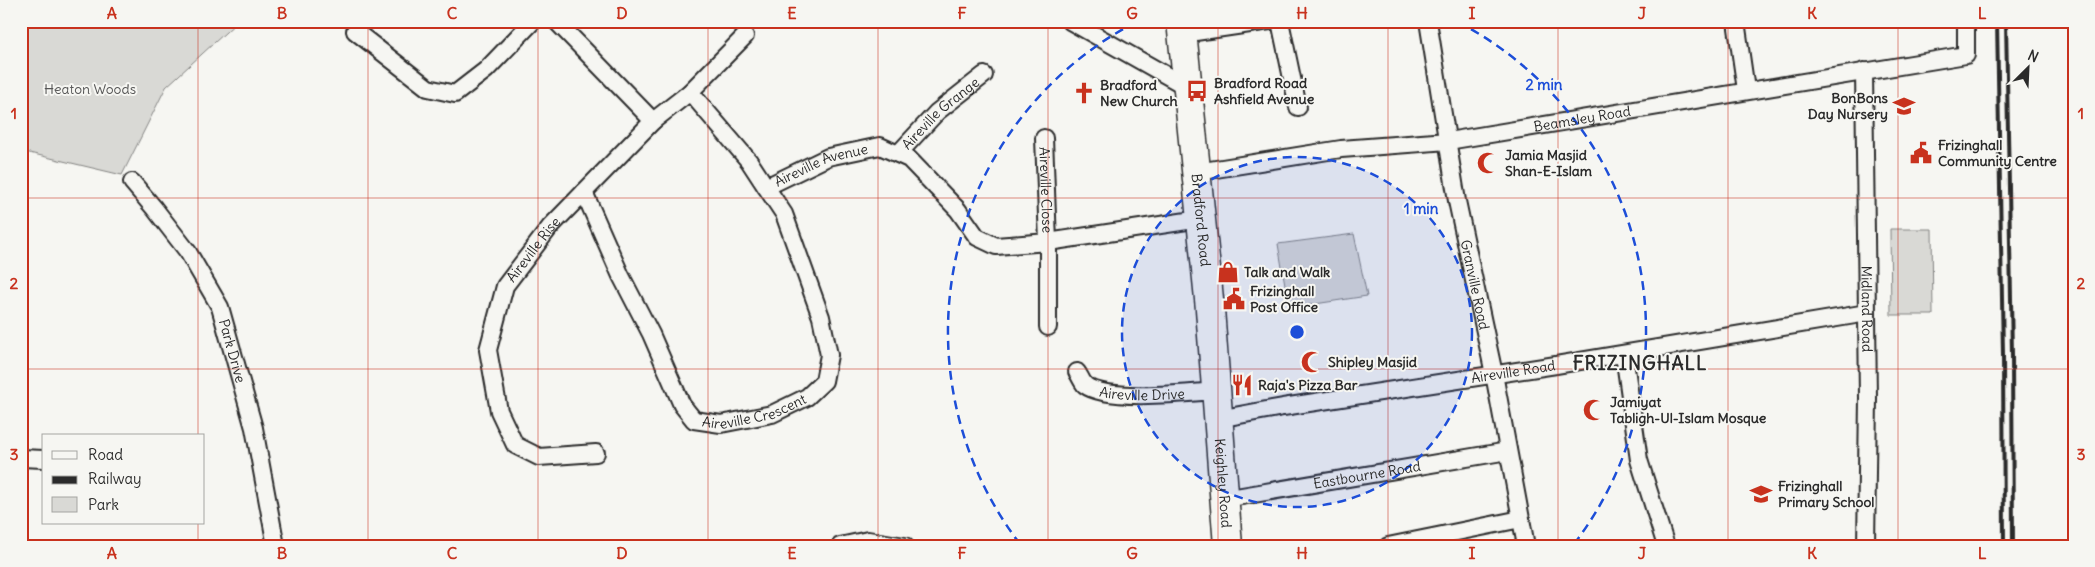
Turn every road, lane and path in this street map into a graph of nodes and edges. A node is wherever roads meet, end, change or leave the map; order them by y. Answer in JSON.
{"nodes":[{"id":1,"x":533,"y":21,"type":"edge"},
{"id":2,"x":556,"y":21,"type":"edge"},
{"id":3,"x":1070,"y":21,"type":"edge"},
{"id":4,"x":1270,"y":21,"type":"edge"},
{"id":5,"x":1280,"y":21,"type":"edge"},
{"id":6,"x":1428,"y":21,"type":"edge"},
{"id":7,"x":1736,"y":21,"type":"edge"},
{"id":8,"x":1966,"y":21,"type":"edge"},
{"id":9,"x":1181,"y":28,"type":"edge"},
{"id":10,"x":355,"y":31,"type":"dead end"},
{"id":11,"x":745,"y":36,"type":"dead end"},
{"id":12,"x":1864,"y":71,"type":"junction"},
{"id":13,"x":984,"y":75,"type":"dead end"},
{"id":14,"x":1188,"y":87,"type":"junction"},
{"id":15,"x":1746,"y":90,"type":"junction"},
{"id":16,"x":690,"y":92,"type":"junction"},
{"id":17,"x":1298,"y":107,"type":"dead end"},
{"id":18,"x":653,"y":121,"type":"junction"},
{"id":19,"x":1044,"y":138,"type":"dead end"},
{"id":20,"x":1448,"y":141,"type":"junction"},
{"id":21,"x":898,"y":154,"type":"junction"},
{"id":22,"x":1197,"y":172,"type":"junction"},
{"id":23,"x":132,"y":182,"type":"dead end"},
{"id":24,"x":766,"y":187,"type":"junction"},
{"id":25,"x":584,"y":192,"type":"junction"},
{"id":26,"x":1200,"y":219,"type":"junction"},
{"id":27,"x":1048,"y":242,"type":"junction"},
{"id":28,"x":1867,"y":313,"type":"junction"},
{"id":29,"x":1048,"y":327,"type":"dead end"},
{"id":30,"x":1624,"y":354,"type":"junction"},
{"id":31,"x":1077,"y":372,"type":"dead end"},
{"id":32,"x":1494,"y":374,"type":"junction"},
{"id":33,"x":1216,"y":391,"type":"junction"},
{"id":34,"x":1218,"y":420,"type":"junction"},
{"id":35,"x":1508,"y":451,"type":"junction"},
{"id":36,"x":596,"y":453,"type":"dead end"},
{"id":37,"x":21,"y":458,"type":"edge"},
{"id":38,"x":42,"y":459,"type":"edge"},
{"id":39,"x":1224,"y":499,"type":"junction"},
{"id":40,"x":1521,"y":519,"type":"junction"},
{"id":41,"x":276,"y":546,"type":"edge"},
{"id":42,"x":840,"y":546,"type":"edge"},
{"id":43,"x":905,"y":546,"type":"edge"},
{"id":44,"x":1228,"y":546,"type":"edge"},
{"id":45,"x":1388,"y":546,"type":"edge"},
{"id":46,"x":1526,"y":546,"type":"edge"},
{"id":47,"x":1666,"y":546,"type":"edge"},
{"id":48,"x":1866,"y":546,"type":"edge"}],
"edges":[{"from":1,"to":10,"type":"street"},
{"from":2,"to":18,"type":"street"},
{"from":3,"to":14,"type":"street"},
{"from":4,"to":9,"type":"street"},
{"from":5,"to":17,"type":"street"},
{"from":6,"to":20,"type":"street","name":"Granville Road"},
{"from":7,"to":15,"type":"street"},
{"from":8,"to":12,"type":"street","name":"Beamsley Road"},
{"from":9,"to":14,"type":"highway","name":"Bradford Road"},
{"from":11,"to":16,"type":"street"},
{"from":12,"to":15,"type":"street","name":"Beamsley Road"},
{"from":12,"to":28,"type":"street","name":"Midland Road"},
{"from":13,"to":21,"type":"street","name":"Aireville Grange"},
{"from":14,"to":22,"type":"highway","name":"Bradford Road"},
{"from":15,"to":20,"type":"street","name":"Beamsley Road"},
{"from":16,"to":18,"type":"street"},
{"from":16,"to":24,"type":"street","name":"Aireville Avenue"},
{"from":18,"to":25,"type":"street","name":"Aireville Rise"},
{"from":19,"to":27,"type":"street","name":"Aireville Close"},
{"from":20,"to":22,"type":"street","name":"Beamsley Road"},
{"from":20,"to":32,"type":"street","name":"Granville Road"},
{"from":21,"to":24,"type":"street","name":"Aireville Avenue"},
{"from":21,"to":27,"type":"street","name":"Aireville Avenue"},
{"from":22,"to":26,"type":"highway","name":"Bradford Road"},
{"from":23,"to":41,"type":"street","name":"Park Drive"},
{"from":24,"to":25,"type":"street","name":"Aireville Crescent"},
{"from":25,"to":36,"type":"street","name":"Aireville Rise"},
{"from":26,"to":27,"type":"street","name":"Aireville Avenue"},
{"from":26,"to":33,"type":"highway","name":"Bradford Road"},
{"from":27,"to":29,"type":"street","name":"Aireville Close"},
{"from":28,"to":30,"type":"street","name":"Aireville Road"},
{"from":28,"to":48,"type":"street","name":"Midland Road"},
{"from":30,"to":32,"type":"street","name":"Aireville Road"},
{"from":30,"to":47,"type":"street"},
{"from":31,"to":33,"type":"street","name":"Aireville Drive"},
{"from":32,"to":34,"type":"street","name":"Aireville Road"},
{"from":32,"to":35,"type":"street","name":"Granville Road"},
{"from":33,"to":34,"type":"highway","name":"Bradford Road"},
{"from":34,"to":39,"type":"highway","name":"Keighley Road"},
{"from":35,"to":39,"type":"street","name":"Eastbourne Road"},
{"from":35,"to":40,"type":"street","name":"Granville Road"},
{"from":37,"to":38,"type":"street"},
{"from":39,"to":44,"type":"highway","name":"Keighley Road"},
{"from":40,"to":45,"type":"street"},
{"from":40,"to":46,"type":"street","name":"Granville Road"},
{"from":42,"to":43,"type":"street"}]}
